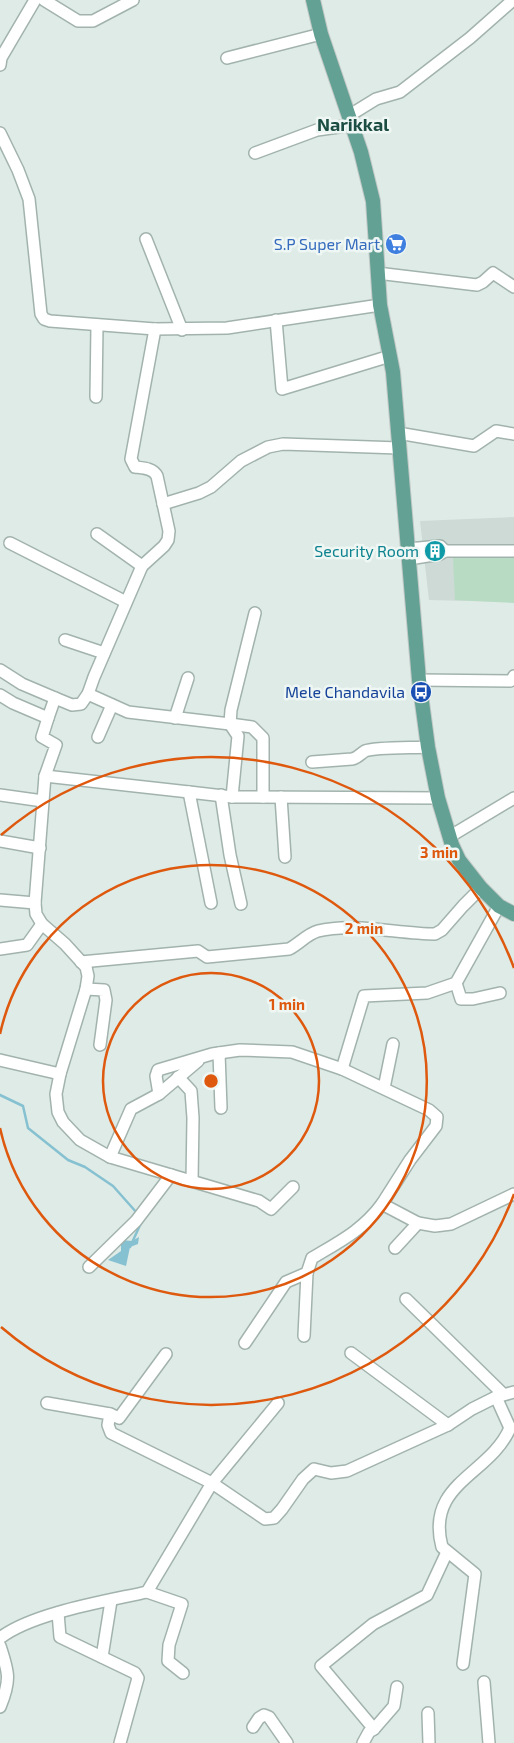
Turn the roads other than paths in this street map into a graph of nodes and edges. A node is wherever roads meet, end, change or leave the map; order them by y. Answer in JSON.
{"nodes":[{"id":1,"x":36,"y":0,"type":"edge"},
{"id":2,"x":44,"y":0,"type":"edge"},
{"id":3,"x":133,"y":0,"type":"edge"},
{"id":4,"x":313,"y":0,"type":"edge"},
{"id":5,"x":513,"y":0,"type":"edge"},
{"id":6,"x":321,"y":34,"type":"junction"},
{"id":7,"x":227,"y":58,"type":"dead end"},
{"id":8,"x":0,"y":60,"type":"edge"},
{"id":9,"x":352,"y":120,"type":"junction"},
{"id":10,"x":0,"y":133,"type":"edge"},
{"id":11,"x":255,"y":153,"type":"dead end"},
{"id":12,"x":146,"y":239,"type":"dead end"},
{"id":13,"x":378,"y":273,"type":"junction"},
{"id":14,"x":514,"y":286,"type":"edge"},
{"id":15,"x":380,"y":305,"type":"junction"},
{"id":16,"x":276,"y":320,"type":"junction"},
{"id":17,"x":97,"y":325,"type":"junction"},
{"id":18,"x":155,"y":330,"type":"junction"},
{"id":19,"x":182,"y":330,"type":"junction"},
{"id":20,"x":390,"y":356,"type":"junction"},
{"id":21,"x":96,"y":397,"type":"dead end"},
{"id":22,"x":398,"y":433,"type":"junction"},
{"id":23,"x":514,"y":434,"type":"edge"},
{"id":24,"x":399,"y":448,"type":"junction"},
{"id":25,"x":163,"y":504,"type":"junction"},
{"id":26,"x":97,"y":534,"type":"dead end"},
{"id":27,"x":10,"y":543,"type":"dead end"},
{"id":28,"x":514,"y":551,"type":"edge"},
{"id":29,"x":408,"y":554,"type":"junction"},
{"id":30,"x":142,"y":566,"type":"junction"},
{"id":31,"x":126,"y":602,"type":"junction"},
{"id":32,"x":255,"y":613,"type":"dead end"},
{"id":33,"x":66,"y":640,"type":"dead end"},
{"id":34,"x":104,"y":653,"type":"junction"},
{"id":35,"x":0,"y":670,"type":"edge"},
{"id":36,"x":514,"y":676,"type":"edge"},
{"id":37,"x":188,"y":678,"type":"dead end"},
{"id":38,"x":420,"y":680,"type":"junction"},
{"id":39,"x":88,"y":694,"type":"junction"},
{"id":40,"x":0,"y":695,"type":"edge"},
{"id":41,"x":54,"y":698,"type":"junction"},
{"id":42,"x":112,"y":705,"type":"junction"},
{"id":43,"x":48,"y":718,"type":"junction"},
{"id":44,"x":175,"y":718,"type":"junction"},
{"id":45,"x":230,"y":724,"type":"junction"},
{"id":46,"x":98,"y":737,"type":"dead end"},
{"id":47,"x":428,"y":747,"type":"junction"},
{"id":48,"x":312,"y":762,"type":"dead end"},
{"id":49,"x":45,"y":776,"type":"junction"},
{"id":50,"x":189,"y":792,"type":"junction"},
{"id":51,"x":0,"y":795,"type":"edge"},
{"id":52,"x":226,"y":796,"type":"junction"},
{"id":53,"x":262,"y":797,"type":"junction"},
{"id":54,"x":281,"y":797,"type":"junction"},
{"id":55,"x":438,"y":798,"type":"junction"},
{"id":56,"x":514,"y":798,"type":"edge"},
{"id":57,"x":43,"y":800,"type":"junction"},
{"id":58,"x":449,"y":837,"type":"junction"},
{"id":59,"x":0,"y":841,"type":"edge"},
{"id":60,"x":40,"y":848,"type":"junction"},
{"id":61,"x":285,"y":857,"type":"dead end"},
{"id":62,"x":481,"y":888,"type":"junction"},
{"id":63,"x":0,"y":900,"type":"edge"},
{"id":64,"x":35,"y":903,"type":"junction"},
{"id":65,"x":212,"y":903,"type":"dead end"},
{"id":66,"x":242,"y":904,"type":"dead end"},
{"id":67,"x":500,"y":906,"type":"junction"},
{"id":68,"x":514,"y":914,"type":"edge"},
{"id":69,"x":42,"y":924,"type":"junction"},
{"id":70,"x":0,"y":949,"type":"edge"},
{"id":71,"x":81,"y":962,"type":"junction"},
{"id":72,"x":456,"y":983,"type":"junction"},
{"id":73,"x":86,"y":988,"type":"junction"},
{"id":74,"x":500,"y":992,"type":"dead end"},
{"id":75,"x":393,"y":1044,"type":"dead end"},
{"id":76,"x":100,"y":1045,"type":"dead end"},
{"id":77,"x":219,"y":1053,"type":"junction"},
{"id":78,"x":204,"y":1057,"type":"junction"},
{"id":79,"x":0,"y":1060,"type":"edge"},
{"id":80,"x":342,"y":1068,"type":"junction"},
{"id":81,"x":60,"y":1074,"type":"junction"},
{"id":82,"x":178,"y":1077,"type":"junction"},
{"id":83,"x":384,"y":1088,"type":"junction"},
{"id":84,"x":159,"y":1094,"type":"junction"},
{"id":85,"x":221,"y":1108,"type":"dead end"},
{"id":86,"x":110,"y":1157,"type":"junction"},
{"id":87,"x":171,"y":1175,"type":"junction"},
{"id":88,"x":192,"y":1181,"type":"junction"},
{"id":89,"x":293,"y":1187,"type":"dead end"},
{"id":90,"x":514,"y":1194,"type":"edge"},
{"id":91,"x":382,"y":1204,"type":"junction"},
{"id":92,"x":418,"y":1223,"type":"junction"},
{"id":93,"x":395,"y":1248,"type":"dead end"},
{"id":94,"x":89,"y":1267,"type":"dead end"},
{"id":95,"x":306,"y":1273,"type":"junction"},
{"id":96,"x":406,"y":1299,"type":"dead end"},
{"id":97,"x":304,"y":1336,"type":"dead end"},
{"id":98,"x":245,"y":1343,"type":"dead end"},
{"id":99,"x":351,"y":1353,"type":"dead end"},
{"id":100,"x":166,"y":1354,"type":"dead end"},
{"id":101,"x":504,"y":1394,"type":"edge"},
{"id":102,"x":47,"y":1403,"type":"dead end"},
{"id":103,"x":278,"y":1403,"type":"dead end"},
{"id":104,"x":110,"y":1414,"type":"junction"},
{"id":105,"x":448,"y":1424,"type":"junction"},
{"id":106,"x":212,"y":1483,"type":"junction"},
{"id":107,"x":447,"y":1552,"type":"junction"},
{"id":108,"x":147,"y":1592,"type":"junction"},
{"id":109,"x":111,"y":1601,"type":"junction"},
{"id":110,"x":58,"y":1613,"type":"junction"},
{"id":111,"x":0,"y":1638,"type":"edge"},
{"id":112,"x":0,"y":1646,"type":"edge"},
{"id":113,"x":102,"y":1657,"type":"junction"},
{"id":114,"x":463,"y":1664,"type":"dead end"},
{"id":115,"x":183,"y":1673,"type":"dead end"},
{"id":116,"x":484,"y":1682,"type":"dead end"},
{"id":117,"x":397,"y":1687,"type":"dead end"},
{"id":118,"x":3,"y":1690,"type":"edge"},
{"id":119,"x":0,"y":1706,"type":"edge"},
{"id":120,"x":428,"y":1713,"type":"dead end"},
{"id":121,"x":253,"y":1727,"type":"dead end"},
{"id":122,"x":374,"y":1729,"type":"junction"},
{"id":123,"x":120,"y":1743,"type":"edge"},
{"id":124,"x":287,"y":1743,"type":"edge"},
{"id":125,"x":362,"y":1743,"type":"edge"},
{"id":126,"x":429,"y":1743,"type":"edge"},
{"id":127,"x":489,"y":1743,"type":"edge"}],
"edges":[{"from":1,"to":8,"type":"street"},
{"from":2,"to":3,"type":"street"},
{"from":4,"to":6,"type":"main road"},
{"from":5,"to":9,"type":"street"},
{"from":6,"to":7,"type":"street"},
{"from":6,"to":9,"type":"main road"},
{"from":9,"to":11,"type":"street"},
{"from":9,"to":13,"type":"main road"},
{"from":10,"to":17,"type":"street"},
{"from":12,"to":19,"type":"street"},
{"from":13,"to":14,"type":"street"},
{"from":13,"to":15,"type":"main road"},
{"from":15,"to":16,"type":"street"},
{"from":15,"to":20,"type":"main road"},
{"from":16,"to":19,"type":"street"},
{"from":16,"to":20,"type":"street"},
{"from":17,"to":18,"type":"street"},
{"from":17,"to":21,"type":"street"},
{"from":18,"to":19,"type":"street"},
{"from":18,"to":25,"type":"street"},
{"from":20,"to":22,"type":"main road"},
{"from":22,"to":23,"type":"street"},
{"from":22,"to":24,"type":"main road"},
{"from":24,"to":25,"type":"street"},
{"from":24,"to":29,"type":"main road"},
{"from":25,"to":30,"type":"street"},
{"from":26,"to":30,"type":"street"},
{"from":27,"to":31,"type":"street"},
{"from":28,"to":29,"type":"street"},
{"from":29,"to":38,"type":"main road"},
{"from":30,"to":31,"type":"street"},
{"from":31,"to":34,"type":"street"},
{"from":32,"to":45,"type":"street"},
{"from":33,"to":34,"type":"street"},
{"from":34,"to":39,"type":"street"},
{"from":35,"to":41,"type":"street"},
{"from":36,"to":38,"type":"street"},
{"from":37,"to":44,"type":"street"},
{"from":38,"to":47,"type":"main road"},
{"from":39,"to":41,"type":"street"},
{"from":39,"to":42,"type":"street"},
{"from":40,"to":43,"type":"street"},
{"from":41,"to":43,"type":"street"},
{"from":42,"to":44,"type":"street"},
{"from":42,"to":46,"type":"street"},
{"from":43,"to":49,"type":"street"},
{"from":44,"to":45,"type":"street"},
{"from":45,"to":52,"type":"street"},
{"from":45,"to":53,"type":"street"},
{"from":47,"to":48,"type":"street"},
{"from":47,"to":55,"type":"main road"},
{"from":49,"to":50,"type":"street"},
{"from":49,"to":57,"type":"street"},
{"from":50,"to":52,"type":"street"},
{"from":50,"to":65,"type":"street"},
{"from":51,"to":57,"type":"street"},
{"from":52,"to":53,"type":"street"},
{"from":52,"to":66,"type":"street"},
{"from":53,"to":54,"type":"street"},
{"from":54,"to":55,"type":"street"},
{"from":54,"to":61,"type":"street"},
{"from":55,"to":58,"type":"main road"},
{"from":56,"to":58,"type":"street"},
{"from":57,"to":60,"type":"street"},
{"from":58,"to":62,"type":"main road"},
{"from":59,"to":60,"type":"street"},
{"from":60,"to":64,"type":"street"},
{"from":62,"to":67,"type":"main road"},
{"from":62,"to":71,"type":"street"},
{"from":63,"to":64,"type":"street"},
{"from":64,"to":69,"type":"street"},
{"from":67,"to":68,"type":"main road"},
{"from":67,"to":72,"type":"street"},
{"from":69,"to":70,"type":"street"},
{"from":69,"to":71,"type":"street"},
{"from":71,"to":73,"type":"street"},
{"from":72,"to":74,"type":"street"},
{"from":72,"to":80,"type":"street"},
{"from":73,"to":76,"type":"street"},
{"from":73,"to":81,"type":"street"},
{"from":75,"to":83,"type":"street"},
{"from":77,"to":78,"type":"street"},
{"from":77,"to":80,"type":"street"},
{"from":77,"to":85,"type":"street"},
{"from":78,"to":82,"type":"street"},
{"from":78,"to":84,"type":"street"},
{"from":79,"to":81,"type":"street"},
{"from":80,"to":83,"type":"street"},
{"from":81,"to":86,"type":"street"},
{"from":82,"to":84,"type":"street"},
{"from":82,"to":88,"type":"street"},
{"from":83,"to":91,"type":"street"},
{"from":84,"to":86,"type":"street"},
{"from":86,"to":87,"type":"street"},
{"from":87,"to":88,"type":"street"},
{"from":87,"to":94,"type":"street"},
{"from":88,"to":89,"type":"street"},
{"from":90,"to":92,"type":"street"},
{"from":91,"to":92,"type":"street"},
{"from":91,"to":95,"type":"street"},
{"from":92,"to":93,"type":"street"},
{"from":95,"to":97,"type":"street"},
{"from":95,"to":98,"type":"street"},
{"from":96,"to":101,"type":"street"},
{"from":99,"to":105,"type":"street"},
{"from":100,"to":104,"type":"street"},
{"from":101,"to":105,"type":"street"},
{"from":101,"to":107,"type":"street"},
{"from":102,"to":104,"type":"street"},
{"from":103,"to":106,"type":"street"},
{"from":104,"to":106,"type":"street"},
{"from":105,"to":106,"type":"street"},
{"from":106,"to":108,"type":"street"},
{"from":107,"to":114,"type":"street"},
{"from":107,"to":122,"type":"street"},
{"from":108,"to":109,"type":"street"},
{"from":108,"to":115,"type":"street"},
{"from":109,"to":110,"type":"street"},
{"from":109,"to":113,"type":"street"},
{"from":110,"to":111,"type":"street"},
{"from":110,"to":113,"type":"street"},
{"from":112,"to":118,"type":"street"},
{"from":113,"to":123,"type":"street"},
{"from":116,"to":127,"type":"street"},
{"from":117,"to":122,"type":"street"},
{"from":118,"to":119,"type":"street"},
{"from":120,"to":126,"type":"street"},
{"from":121,"to":124,"type":"street"},
{"from":122,"to":125,"type":"street"}]}
